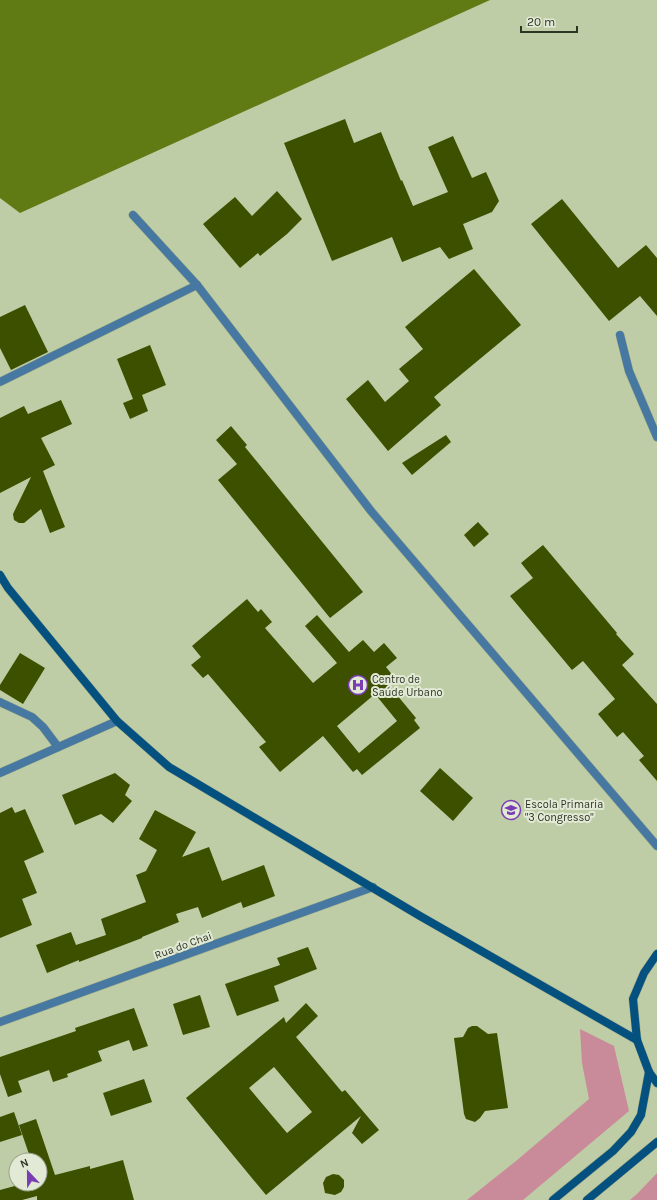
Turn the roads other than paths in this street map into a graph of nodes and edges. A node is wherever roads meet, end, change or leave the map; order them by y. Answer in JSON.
{"nodes":[{"id":1,"x":133,"y":215,"type":"dead end"},
{"id":2,"x":197,"y":285,"type":"junction"},
{"id":3,"x":620,"y":335,"type":"dead end"},
{"id":4,"x":0,"y":382,"type":"edge"},
{"id":5,"x":657,"y":437,"type":"edge"},
{"id":6,"x":0,"y":575,"type":"edge"},
{"id":7,"x":0,"y":702,"type":"edge"},
{"id":8,"x":116,"y":721,"type":"junction"},
{"id":9,"x":58,"y":746,"type":"junction"},
{"id":10,"x":0,"y":773,"type":"edge"},
{"id":11,"x":657,"y":846,"type":"edge"},
{"id":12,"x":374,"y":888,"type":"junction"},
{"id":13,"x":657,"y":954,"type":"edge"},
{"id":14,"x":0,"y":1022,"type":"edge"},
{"id":15,"x":637,"y":1040,"type":"junction"},
{"id":16,"x":649,"y":1072,"type":"junction"},
{"id":17,"x":657,"y":1083,"type":"edge"},
{"id":18,"x":657,"y":1142,"type":"edge"},
{"id":19,"x":553,"y":1200,"type":"edge"},
{"id":20,"x":587,"y":1200,"type":"edge"}],
"edges":[{"from":1,"to":2,"type":"street"},
{"from":2,"to":4,"type":"street"},
{"from":2,"to":11,"type":"street"},
{"from":3,"to":5,"type":"street"},
{"from":6,"to":8,"type":"street"},
{"from":7,"to":9,"type":"street"},
{"from":8,"to":9,"type":"street"},
{"from":8,"to":12,"type":"street"},
{"from":9,"to":10,"type":"street"},
{"from":12,"to":14,"type":"street","name":"Rua do Chai"},
{"from":12,"to":15,"type":"street"},
{"from":13,"to":15,"type":"street"},
{"from":15,"to":16,"type":"street"},
{"from":16,"to":17,"type":"street"},
{"from":16,"to":19,"type":"street"},
{"from":18,"to":20,"type":"street"}]}
